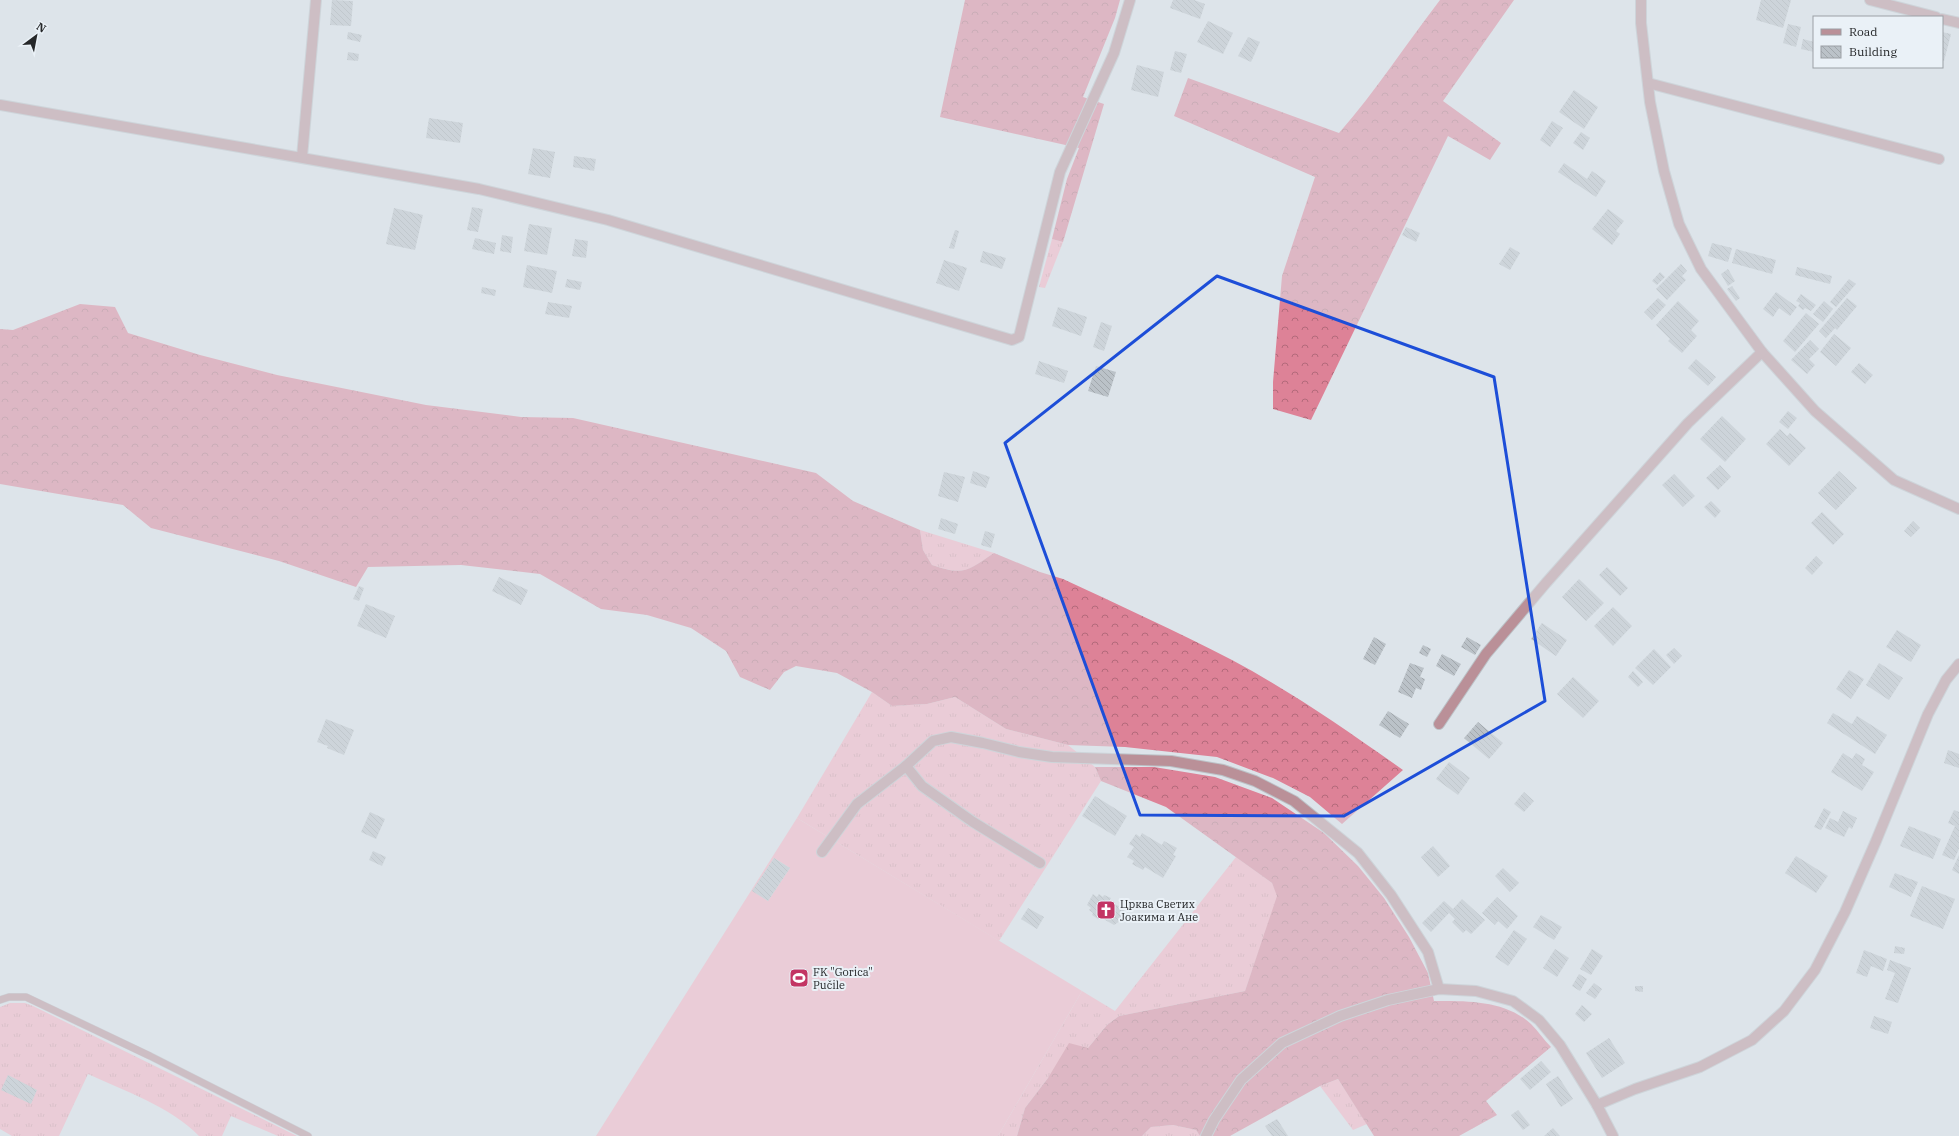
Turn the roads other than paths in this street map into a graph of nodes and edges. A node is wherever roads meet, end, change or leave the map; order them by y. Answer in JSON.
{"nodes":[{"id":1,"x":316,"y":0,"type":"edge"},
{"id":2,"x":1130,"y":0,"type":"edge"},
{"id":3,"x":1640,"y":0,"type":"edge"},
{"id":4,"x":1870,"y":0,"type":"edge"},
{"id":5,"x":1932,"y":16,"type":"edge"},
{"id":6,"x":1943,"y":18,"type":"edge"},
{"id":7,"x":1959,"y":23,"type":"edge"},
{"id":8,"x":1648,"y":84,"type":"junction"},
{"id":9,"x":0,"y":105,"type":"edge"},
{"id":10,"x":302,"y":157,"type":"junction"},
{"id":11,"x":1938,"y":159,"type":"dead end"},
{"id":12,"x":1762,"y":352,"type":"junction"},
{"id":13,"x":1959,"y":509,"type":"edge"},
{"id":14,"x":1959,"y":664,"type":"edge"},
{"id":15,"x":1439,"y":724,"type":"dead end"},
{"id":16,"x":906,"y":766,"type":"junction"},
{"id":17,"x":822,"y":852,"type":"dead end"},
{"id":18,"x":1040,"y":863,"type":"dead end"},
{"id":19,"x":1439,"y":989,"type":"junction"},
{"id":20,"x":0,"y":1000,"type":"edge"},
{"id":21,"x":1598,"y":1105,"type":"junction"},
{"id":22,"x":308,"y":1136,"type":"edge"},
{"id":23,"x":1206,"y":1136,"type":"edge"},
{"id":24,"x":1612,"y":1136,"type":"edge"}],
"edges":[{"from":1,"to":10,"type":"street"},
{"from":2,"to":10,"type":"street"},
{"from":3,"to":8,"type":"street"},
{"from":4,"to":5,"type":"street"},
{"from":6,"to":7,"type":"street"},
{"from":8,"to":11,"type":"street"},
{"from":8,"to":12,"type":"street"},
{"from":9,"to":10,"type":"street"},
{"from":12,"to":13,"type":"street"},
{"from":12,"to":15,"type":"street"},
{"from":14,"to":21,"type":"street"},
{"from":16,"to":17,"type":"street"},
{"from":16,"to":18,"type":"street"},
{"from":16,"to":19,"type":"street"},
{"from":19,"to":21,"type":"street"},
{"from":19,"to":23,"type":"street"},
{"from":20,"to":22,"type":"lane"},
{"from":21,"to":24,"type":"street"}]}
